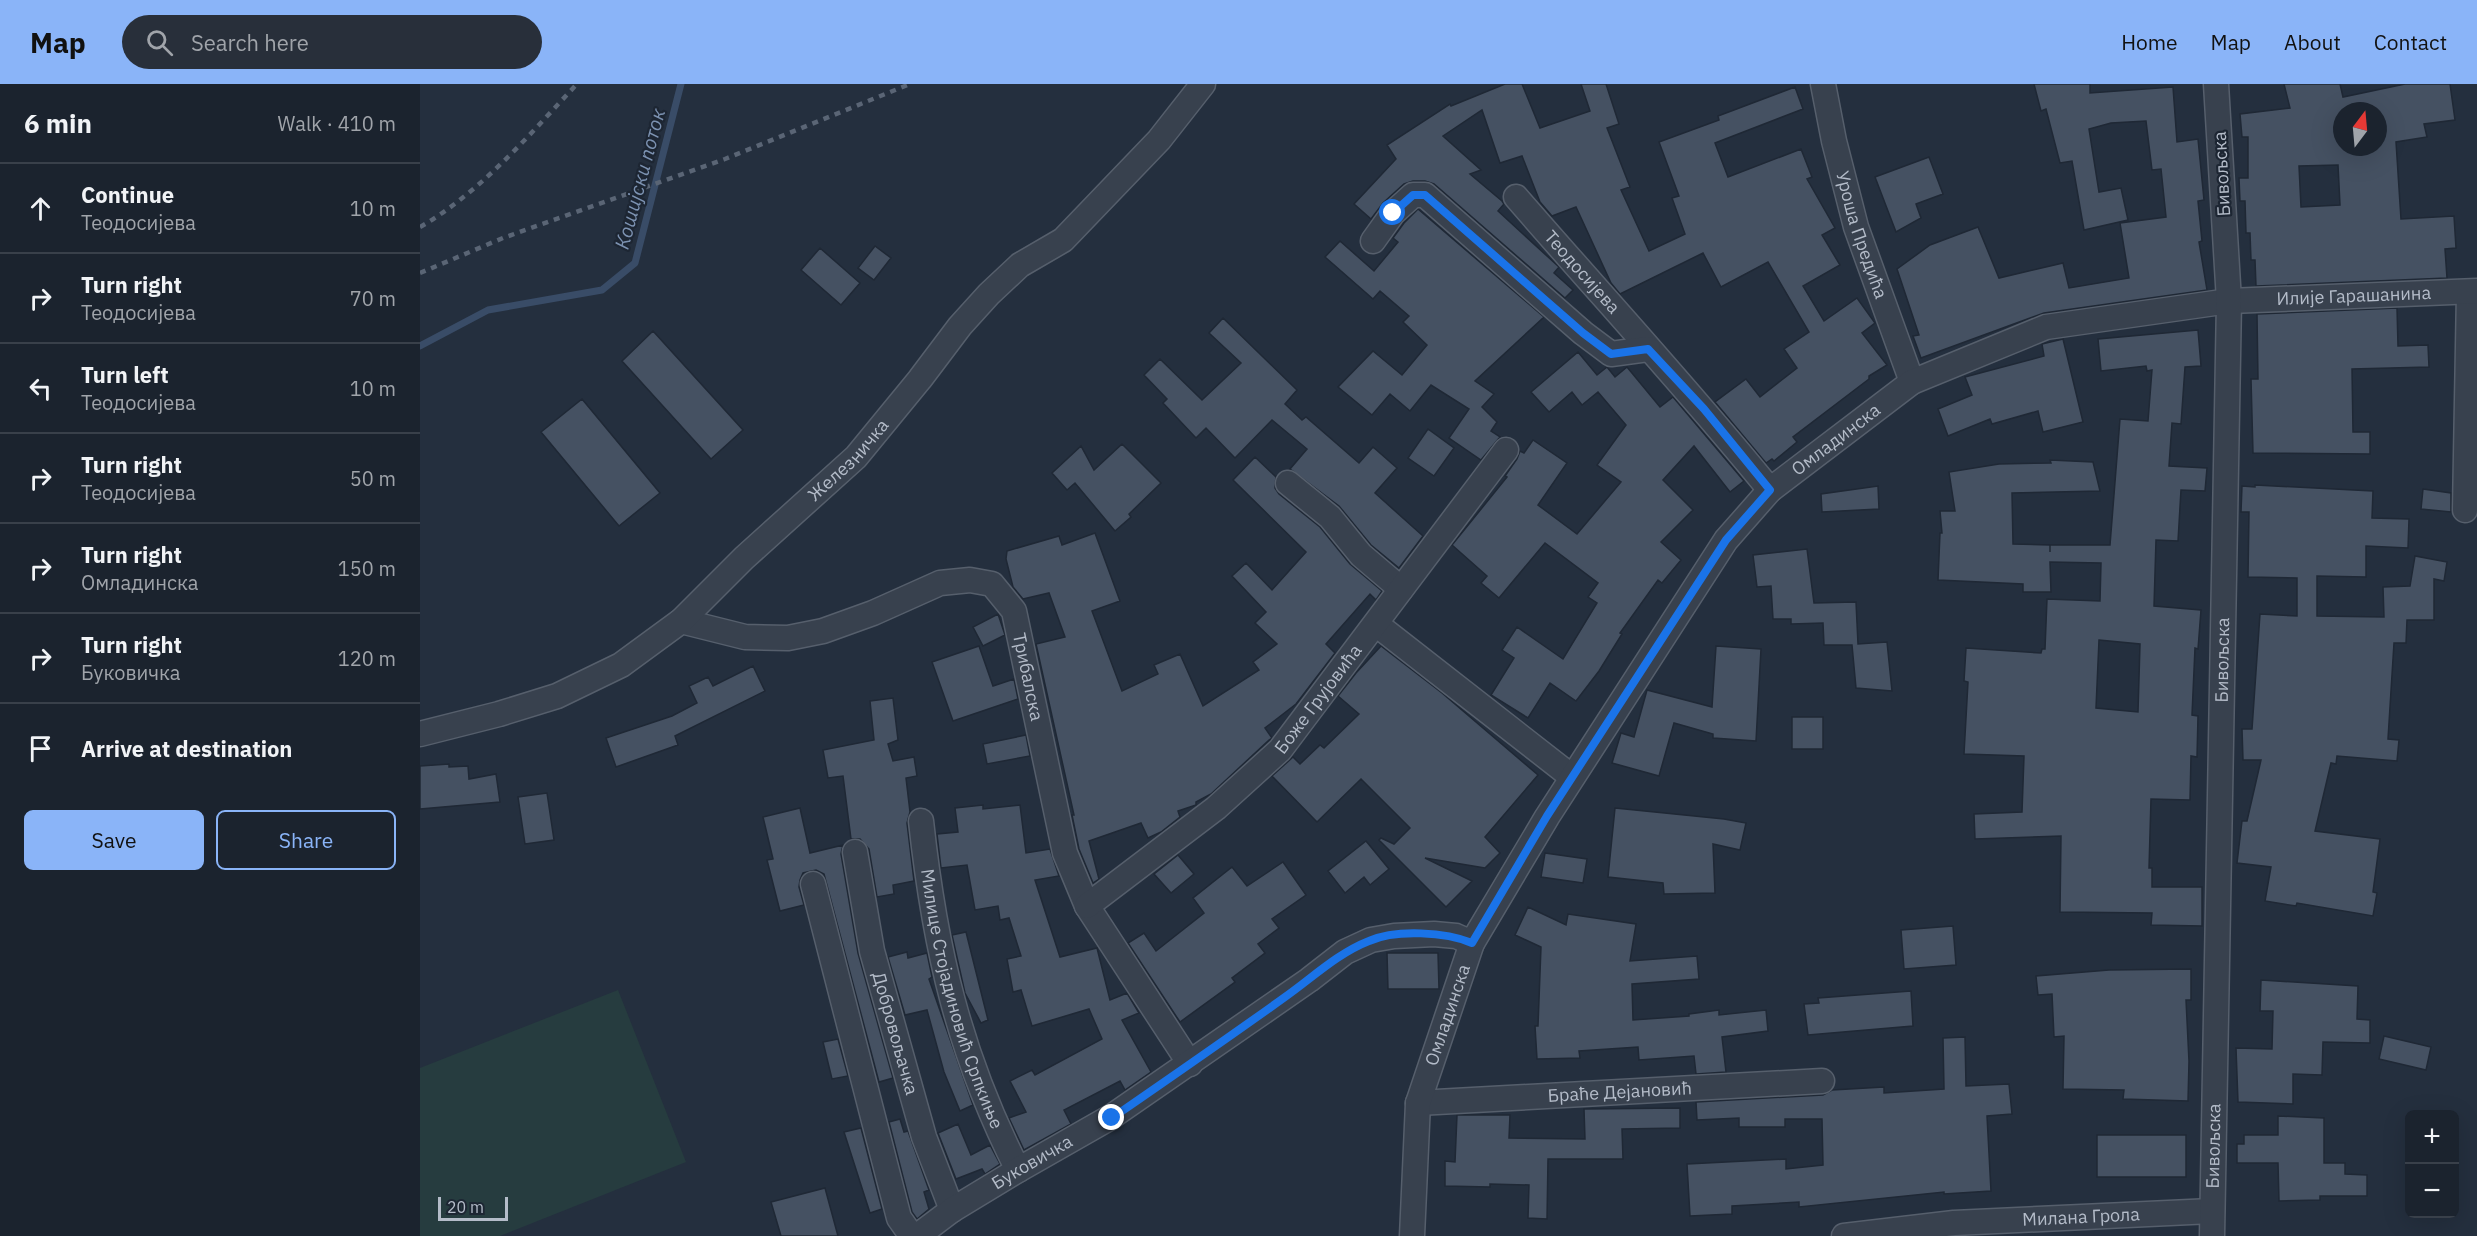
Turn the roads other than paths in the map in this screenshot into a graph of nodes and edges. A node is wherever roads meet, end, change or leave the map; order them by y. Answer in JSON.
{"nodes":[{"id":1,"x":1203,"y":84,"type":"edge"},
{"id":2,"x":1823,"y":84,"type":"edge"},
{"id":3,"x":2216,"y":84,"type":"edge"},
{"id":4,"x":1516,"y":197,"type":"dead end"},
{"id":5,"x":1372,"y":241,"type":"dead end"},
{"id":6,"x":2473,"y":292,"type":"edge"},
{"id":7,"x":2229,"y":301,"type":"junction"},
{"id":8,"x":1648,"y":349,"type":"junction"},
{"id":9,"x":1912,"y":382,"type":"junction"},
{"id":10,"x":1506,"y":450,"type":"dead end"},
{"id":11,"x":1288,"y":483,"type":"dead end"},
{"id":12,"x":1770,"y":490,"type":"junction"},
{"id":13,"x":2465,"y":510,"type":"dead end"},
{"id":14,"x":1401,"y":590,"type":"junction"},
{"id":15,"x":681,"y":621,"type":"junction"},
{"id":16,"x":1376,"y":624,"type":"junction"},
{"id":17,"x":420,"y":734,"type":"edge"},
{"id":18,"x":1572,"y":777,"type":"junction"},
{"id":19,"x":921,"y":821,"type":"dead end"},
{"id":20,"x":855,"y":852,"type":"dead end"},
{"id":21,"x":813,"y":884,"type":"dead end"},
{"id":22,"x":1087,"y":906,"type":"junction"},
{"id":23,"x":1472,"y":943,"type":"junction"},
{"id":24,"x":1190,"y":1064,"type":"junction"},
{"id":25,"x":1822,"y":1081,"type":"dead end"},
{"id":26,"x":1418,"y":1103,"type":"junction"},
{"id":27,"x":1018,"y":1170,"type":"junction"},
{"id":28,"x":952,"y":1210,"type":"junction"},
{"id":29,"x":2212,"y":1211,"type":"junction"},
{"id":30,"x":1412,"y":1236,"type":"edge"},
{"id":31,"x":1844,"y":1236,"type":"edge"},
{"id":32,"x":2212,"y":1236,"type":"edge"}],
"edges":[{"from":1,"to":15,"type":"street","name":"Железничка"},
{"from":2,"to":9,"type":"street","name":"Уроша Предића"},
{"from":3,"to":7,"type":"street","name":"Бивољска"},
{"from":4,"to":8,"type":"street","name":"Теодосијева"},
{"from":5,"to":8,"type":"street","name":"Теодосијева"},
{"from":6,"to":7,"type":"street","name":"Илије Гарашанина"},
{"from":6,"to":13,"type":"street"},
{"from":7,"to":9,"type":"street","name":"Омладинска"},
{"from":7,"to":29,"type":"street","name":"Бивољска"},
{"from":8,"to":12,"type":"street","name":"Теодосијева"},
{"from":9,"to":12,"type":"street","name":"Омладинска"},
{"from":10,"to":14,"type":"street","name":"Боже Грујовића"},
{"from":11,"to":14,"type":"street"},
{"from":12,"to":18,"type":"street","name":"Омладинска"},
{"from":14,"to":16,"type":"street","name":"Боже Грујовића"},
{"from":15,"to":17,"type":"street","name":"Железничка"},
{"from":15,"to":22,"type":"street","name":"Трибалска"},
{"from":16,"to":18,"type":"street"},
{"from":16,"to":22,"type":"street","name":"Боже Грујовића"},
{"from":18,"to":23,"type":"street","name":"Омладинска"},
{"from":19,"to":27,"type":"street","name":"Милице Стојадиновић Српкиње"},
{"from":20,"to":28,"type":"street","name":"Добровољачка"},
{"from":21,"to":28,"type":"street","name":"Буковичка"},
{"from":22,"to":24,"type":"street","name":"Трибалска"},
{"from":23,"to":24,"type":"street","name":"Буковичка"},
{"from":23,"to":26,"type":"street","name":"Омладинска"},
{"from":24,"to":27,"type":"street","name":"Буковичка"},
{"from":25,"to":26,"type":"street","name":"Браће Дејановић"},
{"from":26,"to":30,"type":"street","name":"Омладинска"},
{"from":27,"to":28,"type":"street","name":"Буковичка"},
{"from":29,"to":31,"type":"street","name":"Милана Грола"},
{"from":29,"to":32,"type":"street","name":"Бивољска"}]}
